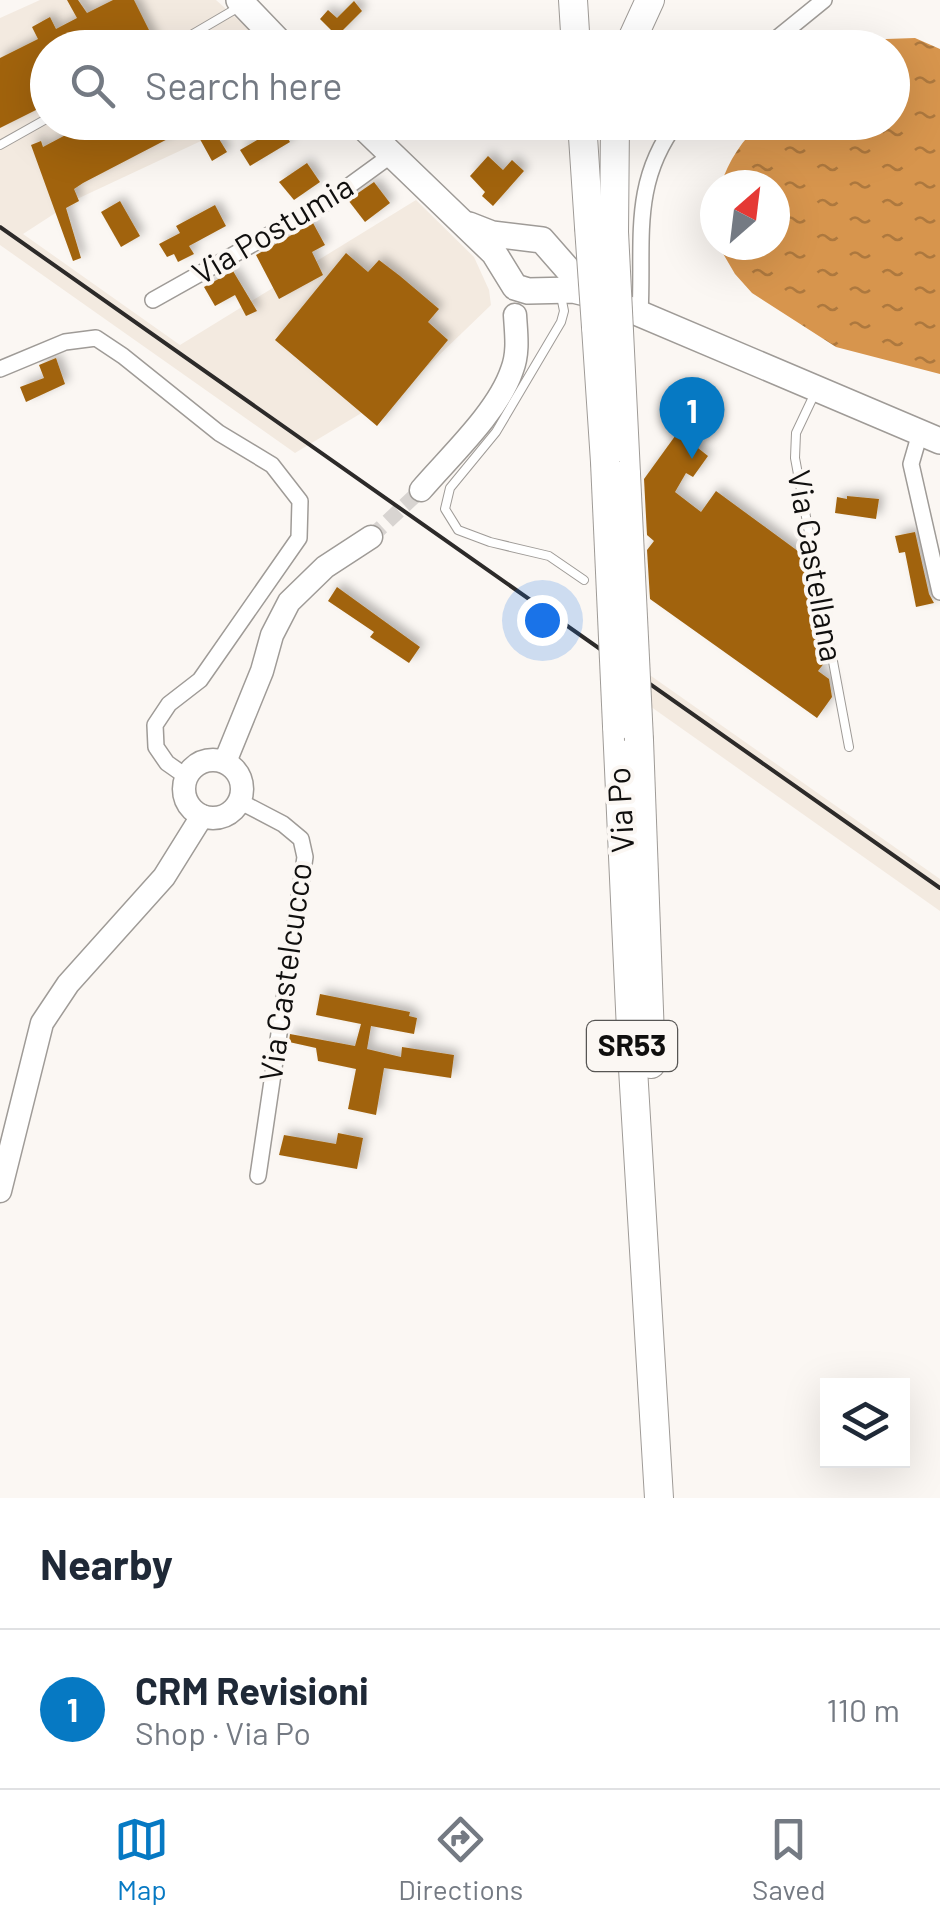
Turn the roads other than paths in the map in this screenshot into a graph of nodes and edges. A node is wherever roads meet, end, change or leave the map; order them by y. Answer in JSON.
{"nodes":[{"id":1,"x":573,"y":0,"type":"edge"},
{"id":2,"x":650,"y":0,"type":"edge"},
{"id":3,"x":824,"y":0,"type":"edge"},
{"id":4,"x":241,"y":2,"type":"edge"},
{"id":5,"x":197,"y":30,"type":"edge"},
{"id":6,"x":268,"y":30,"type":"edge"},
{"id":7,"x":575,"y":30,"type":"edge"},
{"id":8,"x":636,"y":30,"type":"edge"},
{"id":9,"x":787,"y":30,"type":"edge"},
{"id":10,"x":30,"y":128,"type":"edge"},
{"id":11,"x":375,"y":140,"type":"edge"},
{"id":12,"x":585,"y":140,"type":"edge"},
{"id":13,"x":612,"y":140,"type":"edge"},
{"id":14,"x":665,"y":140,"type":"edge"},
{"id":15,"x":0,"y":145,"type":"edge"},
{"id":16,"x":390,"y":156,"type":"junction"},
{"id":17,"x":453,"y":217,"type":"junction"},
{"id":18,"x":602,"y":229,"type":"junction"},
{"id":19,"x":526,"y":237,"type":"junction"},
{"id":20,"x":554,"y":252,"type":"junction"},
{"id":21,"x":506,"y":274,"type":"junction"},
{"id":22,"x":543,"y":290,"type":"junction"},
{"id":23,"x":598,"y":296,"type":"junction"},
{"id":24,"x":153,"y":300,"type":"dead end"},
{"id":25,"x":515,"y":322,"type":"junction"},
{"id":26,"x":618,"y":324,"type":"junction"},
{"id":27,"x":0,"y":369,"type":"edge"},
{"id":28,"x":529,"y":378,"type":"junction"},
{"id":29,"x":817,"y":390,"type":"junction"},
{"id":30,"x":930,"y":437,"type":"edge"},
{"id":31,"x":420,"y":490,"type":"tunnel mouth"},
{"id":32,"x":371,"y":537,"type":"tunnel mouth"},
{"id":33,"x":584,"y":580,"type":"dead end"},
{"id":34,"x":940,"y":592,"type":"edge"},
{"id":35,"x":628,"y":733,"type":"junction"},
{"id":36,"x":848,"y":746,"type":"dead end"},
{"id":37,"x":225,"y":762,"type":"junction"},
{"id":38,"x":187,"y":778,"type":"junction"},
{"id":39,"x":241,"y":802,"type":"junction"},
{"id":40,"x":202,"y":816,"type":"junction"},
{"id":41,"x":258,"y":1176,"type":"dead end"},
{"id":42,"x":0,"y":1191,"type":"edge"},
{"id":43,"x":659,"y":1498,"type":"edge"},
{"id":44,"x":678,"y":1498,"type":"edge"}],
"edges":[{"from":1,"to":7,"type":"highway"},
{"from":2,"to":8,"type":"highway"},
{"from":3,"to":9,"type":"street"},
{"from":4,"to":5,"type":"lane"},
{"from":4,"to":6,"type":"main road"},
{"from":10,"to":15,"type":"lane"},
{"from":11,"to":16,"type":"main road","name":"Via Postumia"},
{"from":12,"to":18,"type":"highway","name":"Via Po","number":"SR53"},
{"from":13,"to":18,"type":"highway","name":"Via Po","number":"SR53"},
{"from":14,"to":26,"type":"street"},
{"from":16,"to":17,"type":"main road","name":"Via Postumia"},
{"from":16,"to":24,"type":"street","name":"Via Postumia"},
{"from":17,"to":19,"type":"main road"},
{"from":17,"to":21,"type":"main road","name":"Via Postumia"},
{"from":18,"to":26,"type":"highway","name":"Via Po","number":"SR53","bridge":true},
{"from":19,"to":20,"type":"main road"},
{"from":19,"to":21,"type":"main road"},
{"from":20,"to":22,"type":"main road"},
{"from":20,"to":23,"type":"main road"},
{"from":21,"to":22,"type":"main road"},
{"from":21,"to":25,"type":"street"},
{"from":22,"to":23,"type":"main road"},
{"from":22,"to":25,"type":"street"},
{"from":22,"to":28,"type":"lane"},
{"from":23,"to":26,"type":"main road"},
{"from":25,"to":28,"type":"lane"},
{"from":25,"to":31,"type":"street"},
{"from":26,"to":29,"type":"main road"},
{"from":26,"to":35,"type":"highway","name":"Via Po","number":"SR53","bridge":true},
{"from":27,"to":38,"type":"street"},
{"from":28,"to":33,"type":"lane"},
{"from":29,"to":30,"type":"main road"},
{"from":29,"to":36,"type":"lane","name":"Via Castellana"},
{"from":30,"to":34,"type":"street"},
{"from":32,"to":37,"type":"street"},
{"from":35,"to":43,"type":"highway","name":"Via Po","number":"SR53"},
{"from":35,"to":44,"type":"highway","name":"Via Po","number":"SR53"},
{"from":37,"to":38,"type":"street"},
{"from":37,"to":39,"type":"street"},
{"from":38,"to":40,"type":"street"},
{"from":39,"to":40,"type":"street"},
{"from":39,"to":41,"type":"street","name":"Via Castelcucco"},
{"from":40,"to":42,"type":"street"}]}
